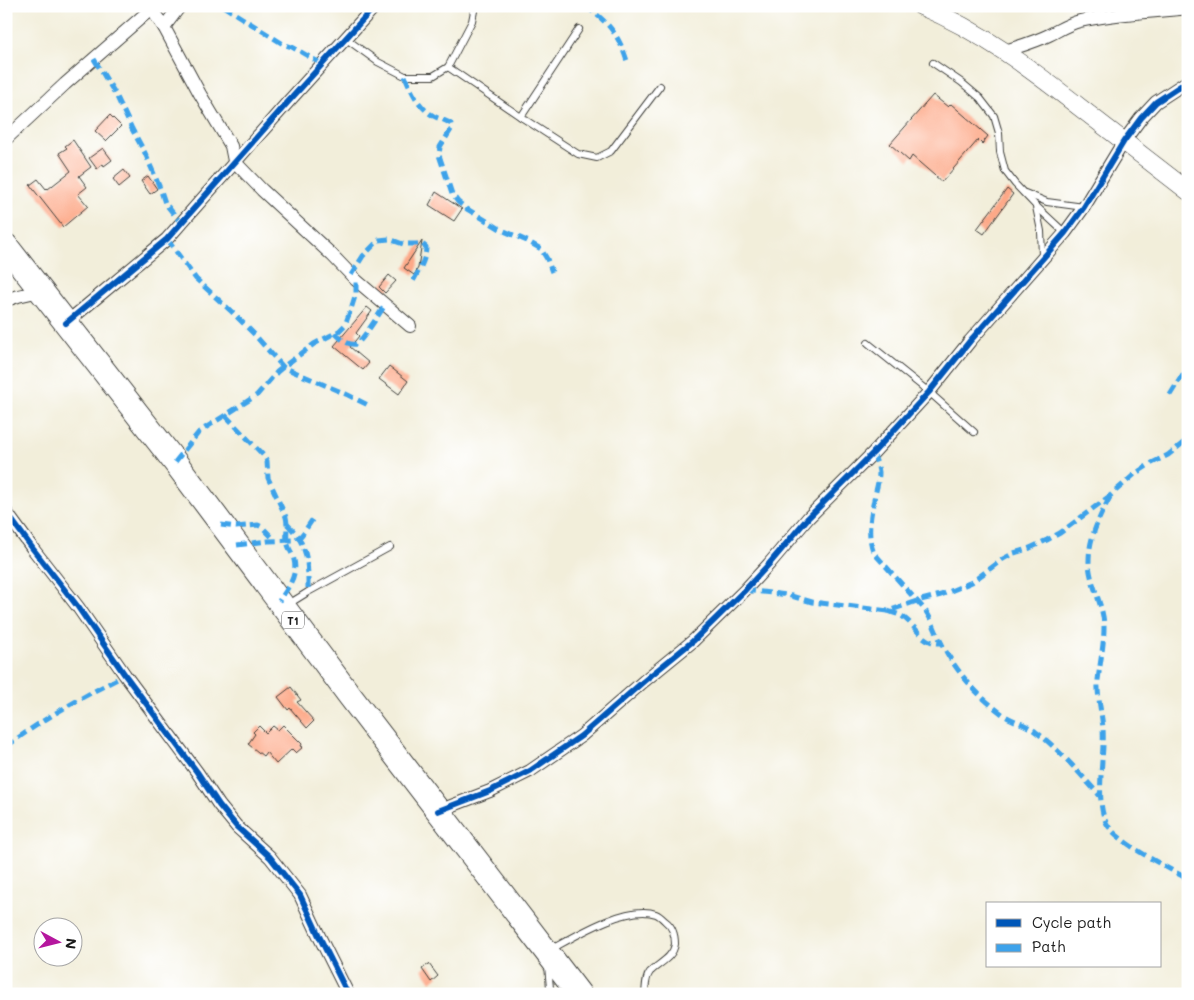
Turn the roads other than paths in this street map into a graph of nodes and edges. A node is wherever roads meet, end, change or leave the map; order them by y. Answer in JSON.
{"nodes":[{"id":1,"x":180,"y":6,"type":"edge"},
{"id":2,"x":375,"y":6,"type":"edge"},
{"id":3,"x":475,"y":6,"type":"edge"},
{"id":4,"x":921,"y":6,"type":"edge"},
{"id":5,"x":150,"y":7,"type":"edge"},
{"id":6,"x":1188,"y":8,"type":"edge"},
{"id":7,"x":1097,"y":12,"type":"edge"},
{"id":8,"x":164,"y":27,"type":"junction"},
{"id":9,"x":579,"y":29,"type":"dead end"},
{"id":10,"x":345,"y":38,"type":"junction"},
{"id":11,"x":1005,"y":51,"type":"junction"},
{"id":12,"x":934,"y":63,"type":"dead end"},
{"id":13,"x":448,"y":67,"type":"junction"},
{"id":14,"x":1188,"y":81,"type":"edge"},
{"id":15,"x":660,"y":86,"type":"dead end"},
{"id":16,"x":521,"y":117,"type":"junction"},
{"id":17,"x":6,"y":139,"type":"edge"},
{"id":18,"x":1124,"y":141,"type":"junction"},
{"id":19,"x":234,"y":162,"type":"junction"},
{"id":20,"x":1188,"y":191,"type":"edge"},
{"id":21,"x":1023,"y":192,"type":"junction"},
{"id":22,"x":1036,"y":206,"type":"junction"},
{"id":23,"x":1084,"y":208,"type":"junction"},
{"id":24,"x":1065,"y":233,"type":"junction"},
{"id":25,"x":6,"y":246,"type":"edge"},
{"id":26,"x":1042,"y":260,"type":"junction"},
{"id":27,"x":40,"y":291,"type":"junction"},
{"id":28,"x":6,"y":300,"type":"edge"},
{"id":29,"x":66,"y":323,"type":"junction"},
{"id":30,"x":410,"y":326,"type":"dead end"},
{"id":31,"x":868,"y":343,"type":"dead end"},
{"id":32,"x":929,"y":392,"type":"junction"},
{"id":33,"x":974,"y":432,"type":"dead end"},
{"id":34,"x":6,"y":512,"type":"edge"},
{"id":35,"x":390,"y":547,"type":"dead end"},
{"id":36,"x":283,"y":607,"type":"junction"},
{"id":37,"x":438,"y":811,"type":"junction"},
{"id":38,"x":547,"y":952,"type":"junction"},
{"id":39,"x":348,"y":994,"type":"edge"},
{"id":40,"x":552,"y":994,"type":"edge"},
{"id":41,"x":580,"y":994,"type":"edge"},
{"id":42,"x":645,"y":994,"type":"edge"}],
"edges":[{"from":1,"to":8,"type":"street"},
{"from":2,"to":10,"type":"street"},
{"from":3,"to":13,"type":"lane"},
{"from":4,"to":11,"type":"street"},
{"from":5,"to":8,"type":"street"},
{"from":5,"to":17,"type":"street"},
{"from":6,"to":7,"type":"street"},
{"from":7,"to":11,"type":"street"},
{"from":8,"to":19,"type":"street"},
{"from":9,"to":16,"type":"lane"},
{"from":10,"to":13,"type":"lane"},
{"from":10,"to":19,"type":"street"},
{"from":11,"to":18,"type":"street"},
{"from":12,"to":21,"type":"lane"},
{"from":13,"to":16,"type":"lane"},
{"from":14,"to":18,"type":"street"},
{"from":15,"to":16,"type":"lane"},
{"from":18,"to":20,"type":"street"},
{"from":18,"to":23,"type":"street"},
{"from":19,"to":29,"type":"street"},
{"from":19,"to":30,"type":"street"},
{"from":21,"to":22,"type":"lane"},
{"from":21,"to":23,"type":"lane"},
{"from":22,"to":24,"type":"lane"},
{"from":22,"to":26,"type":"lane"},
{"from":23,"to":24,"type":"street"},
{"from":24,"to":26,"type":"street"},
{"from":25,"to":27,"type":"highway","number":"T1"},
{"from":26,"to":32,"type":"street"},
{"from":27,"to":28,"type":"street"},
{"from":27,"to":29,"type":"highway","number":"T1"},
{"from":29,"to":36,"type":"highway","number":"T1"},
{"from":31,"to":32,"type":"lane"},
{"from":32,"to":33,"type":"lane"},
{"from":32,"to":37,"type":"street"},
{"from":34,"to":39,"type":"street"},
{"from":35,"to":36,"type":"lane"},
{"from":36,"to":37,"type":"highway","number":"T1"},
{"from":37,"to":38,"type":"highway","number":"T1"},
{"from":38,"to":40,"type":"lane"},
{"from":38,"to":41,"type":"highway","number":"T1"},
{"from":38,"to":42,"type":"lane"}]}
